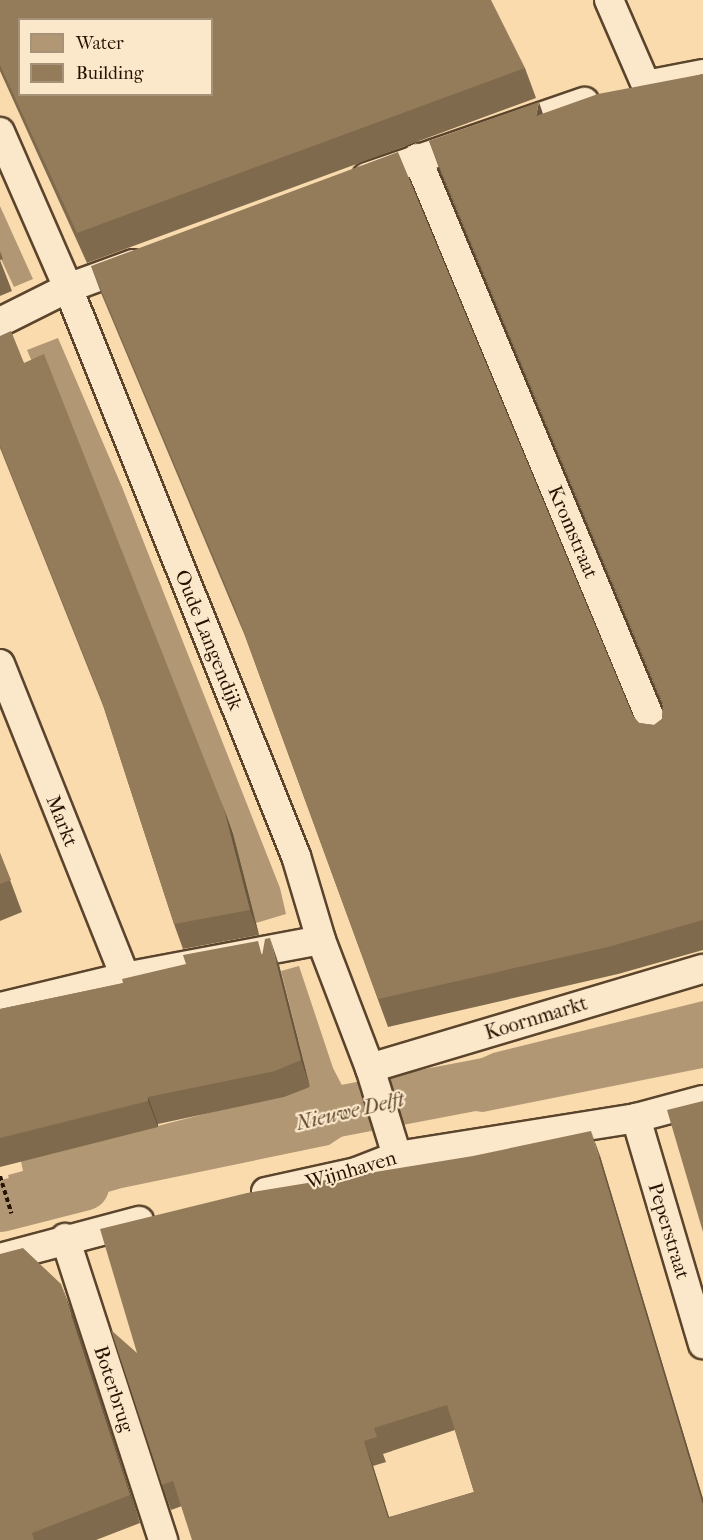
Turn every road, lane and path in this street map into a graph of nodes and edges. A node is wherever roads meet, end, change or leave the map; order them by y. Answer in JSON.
{"nodes":[{"id":1,"x":609,"y":0,"type":"edge"},
{"id":2,"x":703,"y":74,"type":"edge"},
{"id":3,"x":627,"y":91,"type":"junction"},
{"id":4,"x":0,"y":132,"type":"edge"},
{"id":5,"x":417,"y":158,"type":"junction"},
{"id":6,"x":341,"y":186,"type":"edge"},
{"id":7,"x":156,"y":256,"type":"edge"},
{"id":8,"x":58,"y":293,"type":"junction"},
{"id":9,"x":11,"y":316,"type":"edge"},
{"id":10,"x":0,"y":664,"type":"edge"},
{"id":11,"x":658,"y":737,"type":"edge"},
{"id":12,"x":310,"y":942,"type":"junction"},
{"id":13,"x":703,"y":969,"type":"edge"},
{"id":14,"x":125,"y":977,"type":"junction"},
{"id":15,"x":0,"y":1007,"type":"edge"},
{"id":16,"x":370,"y":1068,"type":"junction"},
{"id":17,"x":703,"y":1100,"type":"edge"},
{"id":18,"x":636,"y":1118,"type":"junction"},
{"id":19,"x":393,"y":1146,"type":"junction"},
{"id":20,"x":0,"y":1176,"type":"edge"},
{"id":21,"x":240,"y":1198,"type":"edge"},
{"id":22,"x":170,"y":1214,"type":"edge"},
{"id":23,"x":12,"y":1220,"type":"dead end"},
{"id":24,"x":65,"y":1238,"type":"junction"},
{"id":25,"x":0,"y":1258,"type":"edge"},
{"id":26,"x":703,"y":1344,"type":"edge"},
{"id":27,"x":163,"y":1540,"type":"edge"}],
"edges":[{"from":1,"to":3,"type":"street"},
{"from":2,"to":3,"type":"street"},
{"from":3,"to":5,"type":"street"},
{"from":4,"to":8,"type":"street","name":"Oude Langendijk"},
{"from":5,"to":6,"type":"street"},
{"from":5,"to":11,"type":"street","name":"Kromstraat"},
{"from":7,"to":8,"type":"street"},
{"from":8,"to":9,"type":"street"},
{"from":8,"to":12,"type":"street","name":"Oude Langendijk"},
{"from":10,"to":14,"type":"street","name":"Markt"},
{"from":12,"to":14,"type":"street"},
{"from":12,"to":16,"type":"street","name":"Oude Langendijk"},
{"from":13,"to":16,"type":"street","name":"Koornmarkt"},
{"from":14,"to":15,"type":"street"},
{"from":16,"to":19,"type":"street","name":"Oude Langendijk"},
{"from":17,"to":18,"type":"street"},
{"from":18,"to":19,"type":"street","name":"Wijnhaven"},
{"from":18,"to":26,"type":"street","name":"Peperstraat"},
{"from":19,"to":21,"type":"street","name":"Wijnhaven"},
{"from":20,"to":23,"type":"path"},
{"from":22,"to":24,"type":"street"},
{"from":24,"to":25,"type":"street"},
{"from":24,"to":27,"type":"street","name":"Boterbrug"}]}
